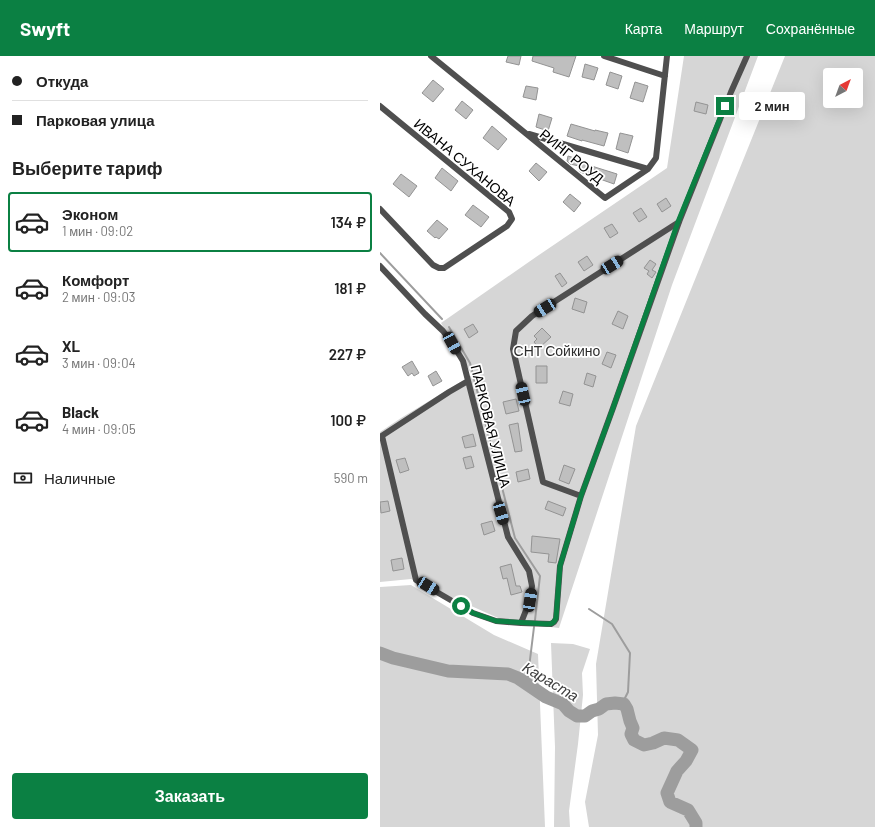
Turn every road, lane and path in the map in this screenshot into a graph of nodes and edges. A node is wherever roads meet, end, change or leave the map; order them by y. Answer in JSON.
{"nodes":[{"id":1,"x":432,"y":56,"type":"edge"},
{"id":2,"x":604,"y":56,"type":"edge"},
{"id":3,"x":667,"y":56,"type":"edge"},
{"id":4,"x":747,"y":56,"type":"edge"},
{"id":5,"x":665,"y":76,"type":"junction"},
{"id":6,"x":380,"y":106,"type":"edge"},
{"id":7,"x":525,"y":133,"type":"junction"},
{"id":8,"x":648,"y":169,"type":"junction"},
{"id":9,"x":380,"y":209,"type":"edge"},
{"id":10,"x":678,"y":222,"type":"junction"},
{"id":11,"x":382,"y":268,"type":"edge"},
{"id":12,"x":468,"y":380,"type":"junction"},
{"id":13,"x":381,"y":437,"type":"edge"},
{"id":14,"x":581,"y":496,"type":"junction"},
{"id":15,"x":521,"y":623,"type":"junction"}],
"edges":[{"from":1,"to":7,"type":"street","name":"РИНГ РОУД"},
{"from":2,"to":5,"type":"street"},
{"from":3,"to":5,"type":"street","name":"РИНГ РОУД"},
{"from":4,"to":10,"type":"street"},
{"from":5,"to":8,"type":"street","name":"РИНГ РОУД"},
{"from":6,"to":9,"type":"street","name":"ИВАНА СУХАНОВА"},
{"from":7,"to":8,"type":"street"},
{"from":7,"to":8,"type":"street","name":"РИНГ РОУД"},
{"from":10,"to":14,"type":"street"},
{"from":10,"to":14,"type":"street"},
{"from":11,"to":12,"type":"street","name":"ПАРКОВАЯ УЛИЦА"},
{"from":12,"to":13,"type":"street"},
{"from":12,"to":15,"type":"street","name":"ПАРКОВАЯ УЛИЦА"},
{"from":13,"to":15,"type":"street"},
{"from":14,"to":15,"type":"street"}]}
